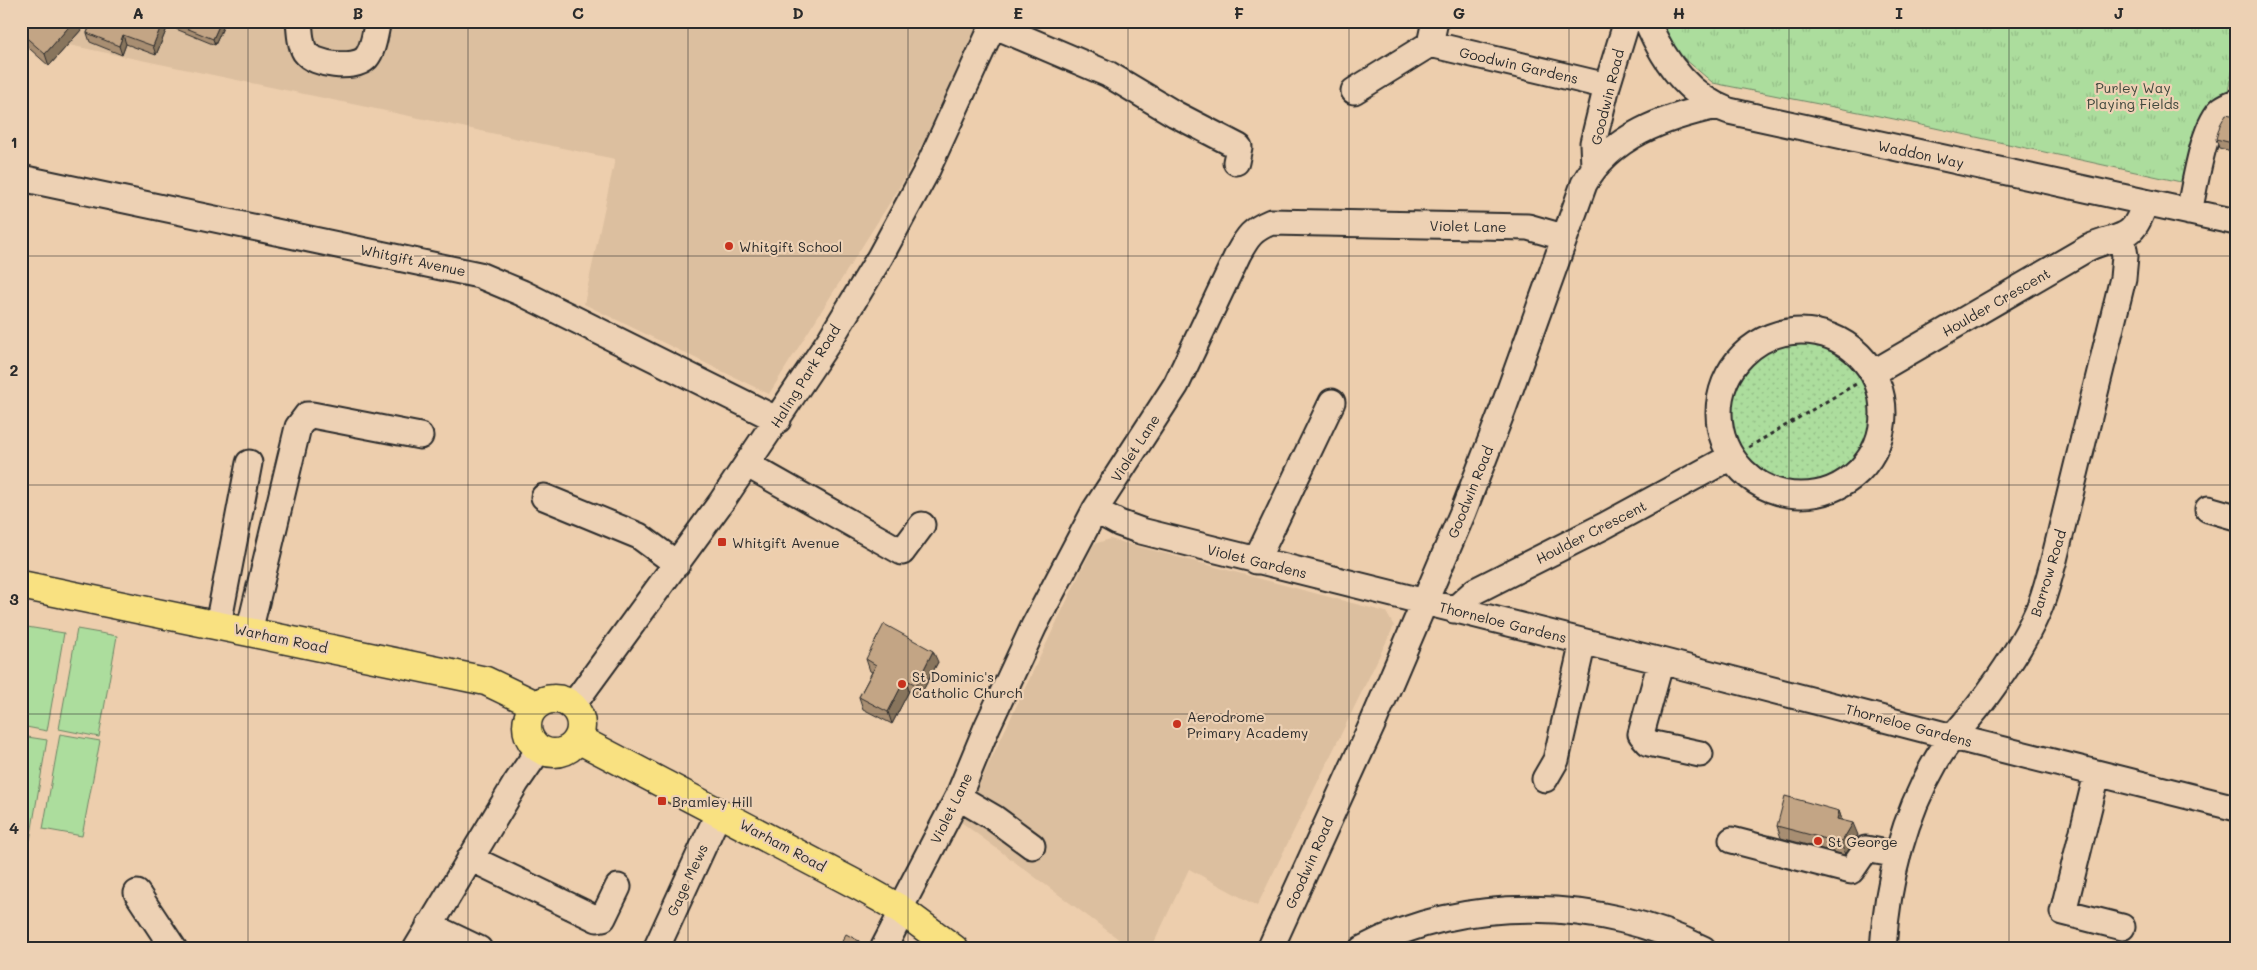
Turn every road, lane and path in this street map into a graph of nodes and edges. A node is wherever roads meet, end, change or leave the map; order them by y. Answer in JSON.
{"nodes":[{"id":1,"x":299,"y":21,"type":"edge"},
{"id":2,"x":378,"y":21,"type":"edge"},
{"id":3,"x":1627,"y":21,"type":"edge"},
{"id":4,"x":1647,"y":21,"type":"edge"},
{"id":5,"x":994,"y":23,"type":"edge"},
{"id":6,"x":1432,"y":32,"type":"edge"},
{"id":7,"x":1607,"y":86,"type":"junction"},
{"id":8,"x":1354,"y":91,"type":"dead end"},
{"id":9,"x":2236,"y":102,"type":"edge"},
{"id":10,"x":1717,"y":106,"type":"junction"},
{"id":11,"x":1236,"y":162,"type":"dead end"},
{"id":12,"x":1594,"y":167,"type":"junction"},
{"id":13,"x":21,"y":178,"type":"edge"},
{"id":14,"x":2145,"y":202,"type":"junction"},
{"id":15,"x":2189,"y":212,"type":"junction"},
{"id":16,"x":2236,"y":222,"type":"edge"},
{"id":17,"x":1563,"y":237,"type":"junction"},
{"id":18,"x":2122,"y":238,"type":"junction"},
{"id":19,"x":1874,"y":373,"type":"junction"},
{"id":20,"x":1332,"y":402,"type":"dead end"},
{"id":21,"x":778,"y":420,"type":"junction"},
{"id":22,"x":420,"y":436,"type":"dead end"},
{"id":23,"x":1731,"y":457,"type":"junction"},
{"id":24,"x":250,"y":463,"type":"dead end"},
{"id":25,"x":748,"y":465,"type":"junction"},
{"id":26,"x":544,"y":497,"type":"dead end"},
{"id":27,"x":2208,"y":509,"type":"dead end"},
{"id":28,"x":1095,"y":510,"type":"junction"},
{"id":29,"x":2236,"y":518,"type":"edge"},
{"id":30,"x":922,"y":525,"type":"dead end"},
{"id":31,"x":1256,"y":561,"type":"junction"},
{"id":32,"x":678,"y":564,"type":"junction"},
{"id":33,"x":21,"y":585,"type":"edge"},
{"id":34,"x":1423,"y":602,"type":"junction"},
{"id":35,"x":1454,"y":610,"type":"junction"},
{"id":36,"x":218,"y":625,"type":"junction"},
{"id":37,"x":248,"y":632,"type":"junction"},
{"id":38,"x":1583,"y":642,"type":"junction"},
{"id":39,"x":1661,"y":660,"type":"junction"},
{"id":40,"x":536,"y":704,"type":"junction"},
{"id":41,"x":573,"y":705,"type":"junction"},
{"id":42,"x":1953,"y":737,"type":"junction"},
{"id":43,"x":578,"y":740,"type":"junction"},
{"id":44,"x":542,"y":750,"type":"junction"},
{"id":45,"x":1700,"y":754,"type":"dead end"},
{"id":46,"x":2097,"y":774,"type":"junction"},
{"id":47,"x":1545,"y":779,"type":"dead end"},
{"id":48,"x":958,"y":797,"type":"junction"},
{"id":49,"x":2236,"y":808,"type":"edge"},
{"id":50,"x":719,"y":812,"type":"junction"},
{"id":51,"x":1732,"y":840,"type":"dead end"},
{"id":52,"x":1032,"y":846,"type":"dead end"},
{"id":53,"x":1898,"y":855,"type":"junction"},
{"id":54,"x":470,"y":858,"type":"junction"},
{"id":55,"x":618,"y":887,"type":"dead end"},
{"id":56,"x":137,"y":893,"type":"dead end"},
{"id":57,"x":900,"y":909,"type":"junction"},
{"id":58,"x":429,"y":925,"type":"junction"},
{"id":59,"x":2122,"y":927,"type":"dead end"},
{"id":60,"x":174,"y":949,"type":"edge"},
{"id":61,"x":416,"y":949,"type":"edge"},
{"id":62,"x":479,"y":949,"type":"edge"},
{"id":63,"x":656,"y":949,"type":"edge"},
{"id":64,"x":883,"y":949,"type":"edge"},
{"id":65,"x":954,"y":949,"type":"edge"},
{"id":66,"x":1270,"y":949,"type":"edge"},
{"id":67,"x":1362,"y":949,"type":"edge"},
{"id":68,"x":1704,"y":949,"type":"edge"},
{"id":69,"x":1883,"y":949,"type":"edge"}],
"edges":[{"from":1,"to":2,"type":"street"},
{"from":3,"to":7,"type":"street","name":"Goodwin Road"},
{"from":4,"to":10,"type":"street","name":"Waddon Way"},
{"from":5,"to":11,"type":"street"},
{"from":5,"to":21,"type":"street","name":"Haling Park Road"},
{"from":6,"to":7,"type":"street","name":"Goodwin Gardens"},
{"from":6,"to":8,"type":"street","name":"Goodwin Gardens"},
{"from":7,"to":12,"type":"street","name":"Goodwin Road"},
{"from":9,"to":15,"type":"street"},
{"from":10,"to":12,"type":"street"},
{"from":10,"to":14,"type":"street","name":"Waddon Way"},
{"from":12,"to":17,"type":"street","name":"Goodwin Road"},
{"from":13,"to":21,"type":"street","name":"Whitgift Avenue"},
{"from":14,"to":15,"type":"street","name":"Waddon Way"},
{"from":14,"to":18,"type":"street"},
{"from":15,"to":16,"type":"street","name":"Waddon Way"},
{"from":17,"to":28,"type":"street","name":"Violet Lane"},
{"from":17,"to":34,"type":"street","name":"Goodwin Road"},
{"from":18,"to":19,"type":"street","name":"Houlder Crescent"},
{"from":18,"to":42,"type":"street","name":"Barrow Road"},
{"from":19,"to":23,"type":"path"},
{"from":19,"to":23,"type":"street"},
{"from":19,"to":23,"type":"street"},
{"from":20,"to":31,"type":"street"},
{"from":21,"to":25,"type":"street","name":"Haling Park Road"},
{"from":22,"to":37,"type":"street"},
{"from":23,"to":35,"type":"street","name":"Houlder Crescent"},
{"from":24,"to":36,"type":"street"},
{"from":25,"to":30,"type":"street"},
{"from":25,"to":32,"type":"street","name":"Haling Park Road"},
{"from":26,"to":32,"type":"street"},
{"from":27,"to":29,"type":"street"},
{"from":28,"to":31,"type":"street","name":"Violet Gardens"},
{"from":28,"to":48,"type":"street","name":"Violet Lane"},
{"from":31,"to":34,"type":"street","name":"Violet Gardens"},
{"from":32,"to":41,"type":"street","name":"Haling Park Road"},
{"from":33,"to":36,"type":"main road","name":"Warham Road"},
{"from":34,"to":35,"type":"street","name":"Thorneloe Gardens"},
{"from":34,"to":66,"type":"street","name":"Goodwin Road"},
{"from":35,"to":38,"type":"street","name":"Thorneloe Gardens"},
{"from":36,"to":37,"type":"main road","name":"Warham Road"},
{"from":37,"to":40,"type":"main road","name":"Warham Road"},
{"from":38,"to":39,"type":"street","name":"Thorneloe Gardens"},
{"from":38,"to":47,"type":"street","name":"Thorneloe Gardens"},
{"from":39,"to":42,"type":"street","name":"Thorneloe Gardens"},
{"from":39,"to":45,"type":"street"},
{"from":40,"to":41,"type":"main road"},
{"from":40,"to":44,"type":"main road"},
{"from":41,"to":43,"type":"main road"},
{"from":42,"to":46,"type":"street","name":"Thorneloe Gardens"},
{"from":42,"to":53,"type":"street","name":"Barrow Road"},
{"from":43,"to":44,"type":"main road"},
{"from":43,"to":50,"type":"main road","name":"Warham Road"},
{"from":44,"to":54,"type":"street"},
{"from":46,"to":49,"type":"street","name":"Thorneloe Gardens"},
{"from":46,"to":59,"type":"street"},
{"from":48,"to":52,"type":"street"},
{"from":48,"to":57,"type":"street","name":"Violet Lane"},
{"from":50,"to":57,"type":"main road","name":"Warham Road"},
{"from":50,"to":63,"type":"street","name":"Gage Mews"},
{"from":51,"to":53,"type":"street"},
{"from":53,"to":69,"type":"street","name":"Barrow Road"},
{"from":54,"to":55,"type":"street"},
{"from":54,"to":58,"type":"street"},
{"from":56,"to":60,"type":"street"},
{"from":57,"to":64,"type":"street","name":"Violet Lane"},
{"from":57,"to":65,"type":"main road","name":"Warham Road"},
{"from":58,"to":61,"type":"street"},
{"from":58,"to":62,"type":"street"},
{"from":67,"to":68,"type":"street"}]}
